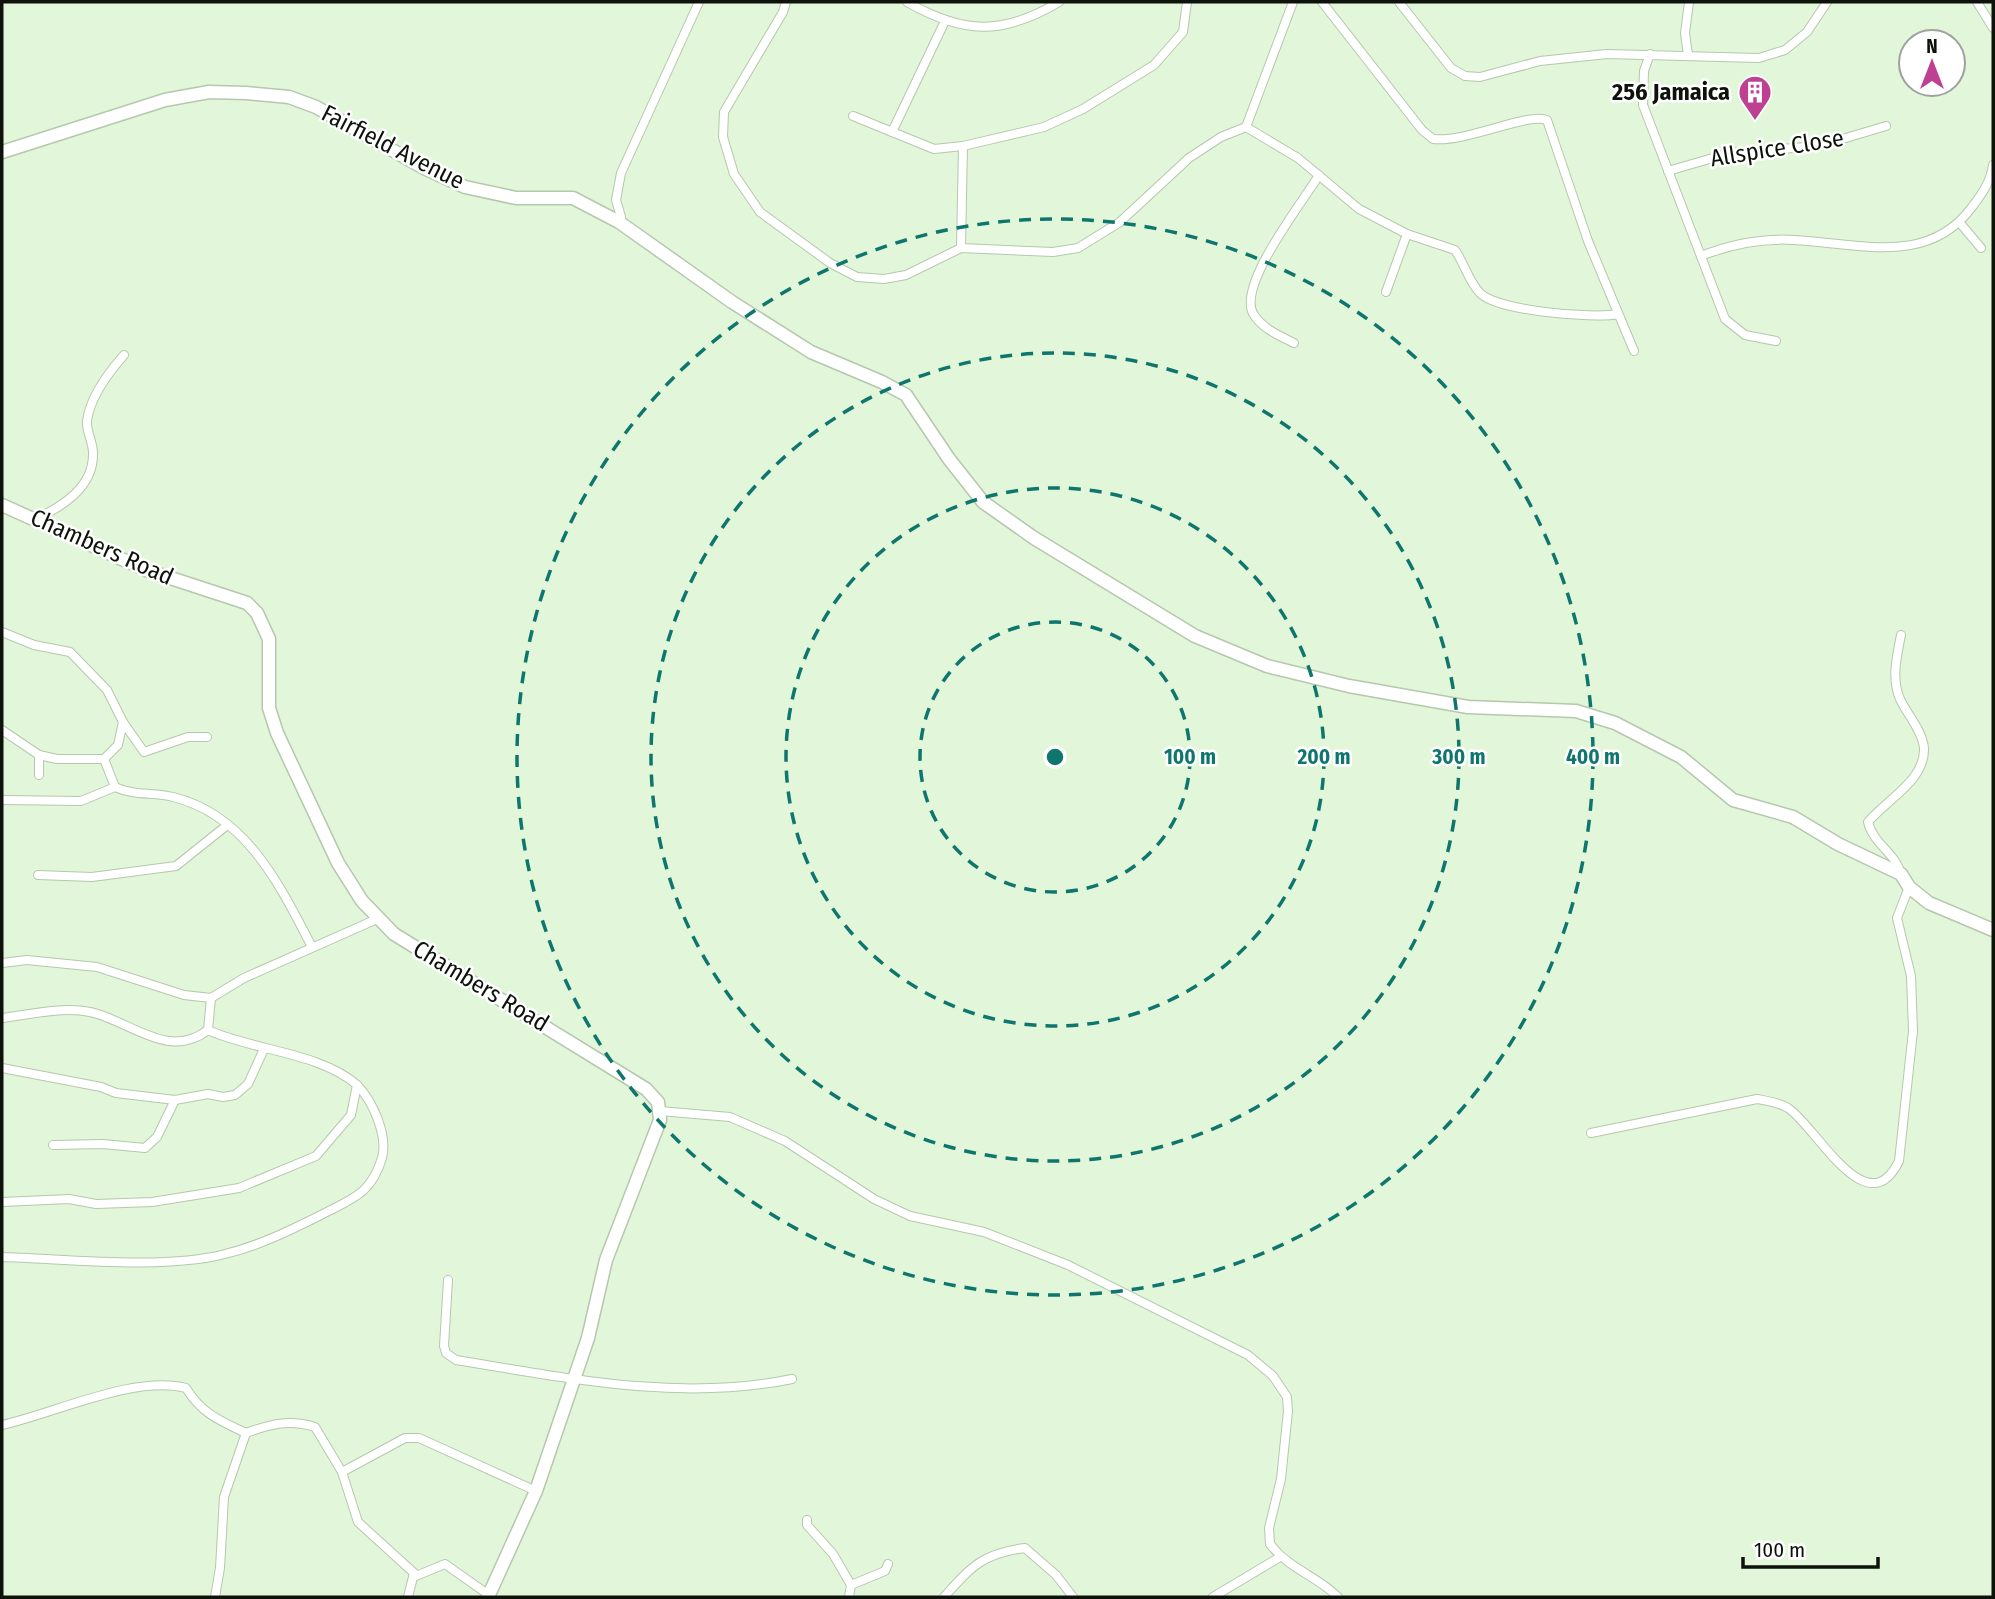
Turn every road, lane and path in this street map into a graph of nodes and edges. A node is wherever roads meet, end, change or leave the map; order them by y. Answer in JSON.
{"nodes":[{"id":1,"x":699,"y":2,"type":"edge"},
{"id":2,"x":786,"y":2,"type":"edge"},
{"id":3,"x":907,"y":2,"type":"edge"},
{"id":4,"x":1059,"y":2,"type":"edge"},
{"id":5,"x":1187,"y":2,"type":"edge"},
{"id":6,"x":1293,"y":2,"type":"edge"},
{"id":7,"x":1322,"y":2,"type":"edge"},
{"id":8,"x":1399,"y":2,"type":"edge"},
{"id":9,"x":1689,"y":2,"type":"edge"},
{"id":10,"x":1827,"y":2,"type":"edge"},
{"id":11,"x":1977,"y":2,"type":"edge"},
{"id":12,"x":945,"y":21,"type":"junction"},
{"id":13,"x":1993,"y":28,"type":"edge"},
{"id":14,"x":1650,"y":54,"type":"junction"},
{"id":15,"x":1688,"y":55,"type":"junction"},
{"id":16,"x":853,"y":116,"type":"dead end"},
{"id":17,"x":1886,"y":126,"type":"dead end"},
{"id":18,"x":1246,"y":127,"type":"junction"},
{"id":19,"x":892,"y":132,"type":"junction"},
{"id":20,"x":963,"y":146,"type":"junction"},
{"id":21,"x":2,"y":152,"type":"edge"},
{"id":22,"x":1993,"y":165,"type":"edge"},
{"id":23,"x":1668,"y":171,"type":"junction"},
{"id":24,"x":1319,"y":176,"type":"junction"},
{"id":25,"x":619,"y":222,"type":"junction"},
{"id":26,"x":1961,"y":223,"type":"junction"},
{"id":27,"x":1407,"y":234,"type":"junction"},
{"id":28,"x":961,"y":248,"type":"junction"},
{"id":29,"x":1981,"y":248,"type":"dead end"},
{"id":30,"x":1701,"y":256,"type":"junction"},
{"id":31,"x":1386,"y":292,"type":"dead end"},
{"id":32,"x":1618,"y":314,"type":"junction"},
{"id":33,"x":1776,"y":341,"type":"dead end"},
{"id":34,"x":1294,"y":343,"type":"dead end"},
{"id":35,"x":1634,"y":351,"type":"dead end"},
{"id":36,"x":124,"y":355,"type":"dead end"},
{"id":37,"x":2,"y":505,"type":"edge"},
{"id":38,"x":36,"y":519,"type":"junction"},
{"id":39,"x":2,"y":632,"type":"edge"},
{"id":40,"x":1901,"y":635,"type":"dead end"},
{"id":41,"x":123,"y":722,"type":"junction"},
{"id":42,"x":2,"y":730,"type":"edge"},
{"id":43,"x":207,"y":737,"type":"dead end"},
{"id":44,"x":39,"y":755,"type":"junction"},
{"id":45,"x":104,"y":759,"type":"junction"},
{"id":46,"x":39,"y":775,"type":"dead end"},
{"id":47,"x":115,"y":787,"type":"junction"},
{"id":48,"x":2,"y":800,"type":"edge"},
{"id":49,"x":226,"y":826,"type":"junction"},
{"id":50,"x":1901,"y":874,"type":"junction"},
{"id":51,"x":38,"y":875,"type":"dead end"},
{"id":52,"x":1909,"y":887,"type":"junction"},
{"id":53,"x":377,"y":919,"type":"junction"},
{"id":54,"x":1993,"y":930,"type":"edge"},
{"id":55,"x":312,"y":947,"type":"junction"},
{"id":56,"x":2,"y":963,"type":"edge"},
{"id":57,"x":211,"y":998,"type":"junction"},
{"id":58,"x":2,"y":1018,"type":"edge"},
{"id":59,"x":208,"y":1030,"type":"junction"},
{"id":60,"x":264,"y":1049,"type":"junction"},
{"id":61,"x":2,"y":1068,"type":"edge"},
{"id":62,"x":357,"y":1085,"type":"junction"},
{"id":63,"x":175,"y":1100,"type":"junction"},
{"id":64,"x":660,"y":1111,"type":"junction"},
{"id":65,"x":1591,"y":1133,"type":"dead end"},
{"id":66,"x":53,"y":1145,"type":"dead end"},
{"id":67,"x":2,"y":1202,"type":"edge"},
{"id":68,"x":2,"y":1257,"type":"edge"},
{"id":69,"x":448,"y":1280,"type":"dead end"},
{"id":70,"x":575,"y":1379,"type":"junction"},
{"id":71,"x":792,"y":1379,"type":"dead end"},
{"id":72,"x":2,"y":1424,"type":"edge"},
{"id":73,"x":246,"y":1433,"type":"junction"},
{"id":74,"x":342,"y":1472,"type":"junction"},
{"id":75,"x":536,"y":1491,"type":"junction"},
{"id":76,"x":807,"y":1520,"type":"dead end"},
{"id":77,"x":1280,"y":1557,"type":"junction"},
{"id":78,"x":888,"y":1564,"type":"dead end"},
{"id":79,"x":416,"y":1576,"type":"junction"},
{"id":80,"x":851,"y":1585,"type":"junction"},
{"id":81,"x":488,"y":1596,"type":"edge"},
{"id":82,"x":215,"y":1597,"type":"edge"},
{"id":83,"x":408,"y":1597,"type":"edge"},
{"id":84,"x":849,"y":1597,"type":"edge"},
{"id":85,"x":944,"y":1597,"type":"edge"},
{"id":86,"x":1073,"y":1597,"type":"edge"},
{"id":87,"x":1213,"y":1597,"type":"edge"},
{"id":88,"x":1338,"y":1597,"type":"edge"}],
"edges":[{"from":1,"to":25,"type":"street"},
{"from":2,"to":28,"type":"street"},
{"from":3,"to":12,"type":"street"},
{"from":4,"to":12,"type":"street"},
{"from":5,"to":20,"type":"street"},
{"from":6,"to":18,"type":"street"},
{"from":7,"to":32,"type":"street"},
{"from":8,"to":14,"type":"street"},
{"from":9,"to":15,"type":"street"},
{"from":10,"to":15,"type":"street"},
{"from":11,"to":13,"type":"street"},
{"from":12,"to":19,"type":"street"},
{"from":14,"to":15,"type":"street"},
{"from":14,"to":23,"type":"street"},
{"from":16,"to":19,"type":"street"},
{"from":17,"to":23,"type":"street","name":"Allspice Close"},
{"from":18,"to":24,"type":"street"},
{"from":18,"to":28,"type":"street"},
{"from":19,"to":20,"type":"street"},
{"from":20,"to":28,"type":"street"},
{"from":21,"to":25,"type":"street","name":"Fairfield Avenue"},
{"from":22,"to":26,"type":"street"},
{"from":23,"to":30,"type":"street"},
{"from":24,"to":27,"type":"street"},
{"from":24,"to":34,"type":"street"},
{"from":25,"to":50,"type":"street","name":"Fairfield Avenue"},
{"from":26,"to":29,"type":"street"},
{"from":26,"to":30,"type":"street"},
{"from":27,"to":31,"type":"street"},
{"from":27,"to":32,"type":"street"},
{"from":30,"to":33,"type":"street"},
{"from":32,"to":35,"type":"street"},
{"from":36,"to":38,"type":"street"},
{"from":37,"to":38,"type":"street","name":"Chambers Road"},
{"from":38,"to":53,"type":"street","name":"Chambers Road"},
{"from":39,"to":41,"type":"street"},
{"from":40,"to":50,"type":"street"},
{"from":41,"to":43,"type":"street"},
{"from":41,"to":45,"type":"street"},
{"from":42,"to":44,"type":"street"},
{"from":44,"to":45,"type":"street"},
{"from":44,"to":46,"type":"street"},
{"from":45,"to":47,"type":"street"},
{"from":47,"to":48,"type":"street"},
{"from":47,"to":49,"type":"street"},
{"from":49,"to":51,"type":"street"},
{"from":49,"to":55,"type":"street"},
{"from":50,"to":52,"type":"street"},
{"from":52,"to":54,"type":"street"},
{"from":52,"to":65,"type":"street"},
{"from":53,"to":55,"type":"street"},
{"from":53,"to":64,"type":"street","name":"Chambers Road"},
{"from":55,"to":57,"type":"street"},
{"from":56,"to":57,"type":"street"},
{"from":57,"to":59,"type":"street"},
{"from":58,"to":59,"type":"street"},
{"from":59,"to":60,"type":"street"},
{"from":60,"to":62,"type":"street"},
{"from":60,"to":63,"type":"street"},
{"from":61,"to":63,"type":"street"},
{"from":62,"to":67,"type":"street"},
{"from":62,"to":68,"type":"street"},
{"from":63,"to":66,"type":"street"},
{"from":64,"to":70,"type":"street"},
{"from":64,"to":77,"type":"street"},
{"from":69,"to":70,"type":"street"},
{"from":70,"to":71,"type":"street"},
{"from":70,"to":75,"type":"street"},
{"from":72,"to":73,"type":"street"},
{"from":73,"to":74,"type":"street"},
{"from":73,"to":82,"type":"street"},
{"from":74,"to":75,"type":"street"},
{"from":74,"to":79,"type":"street"},
{"from":75,"to":81,"type":"street"},
{"from":76,"to":80,"type":"street"},
{"from":77,"to":87,"type":"street"},
{"from":77,"to":88,"type":"street"},
{"from":78,"to":80,"type":"street"},
{"from":79,"to":81,"type":"street"},
{"from":79,"to":83,"type":"street"},
{"from":80,"to":84,"type":"street"},
{"from":85,"to":86,"type":"street"}]}
